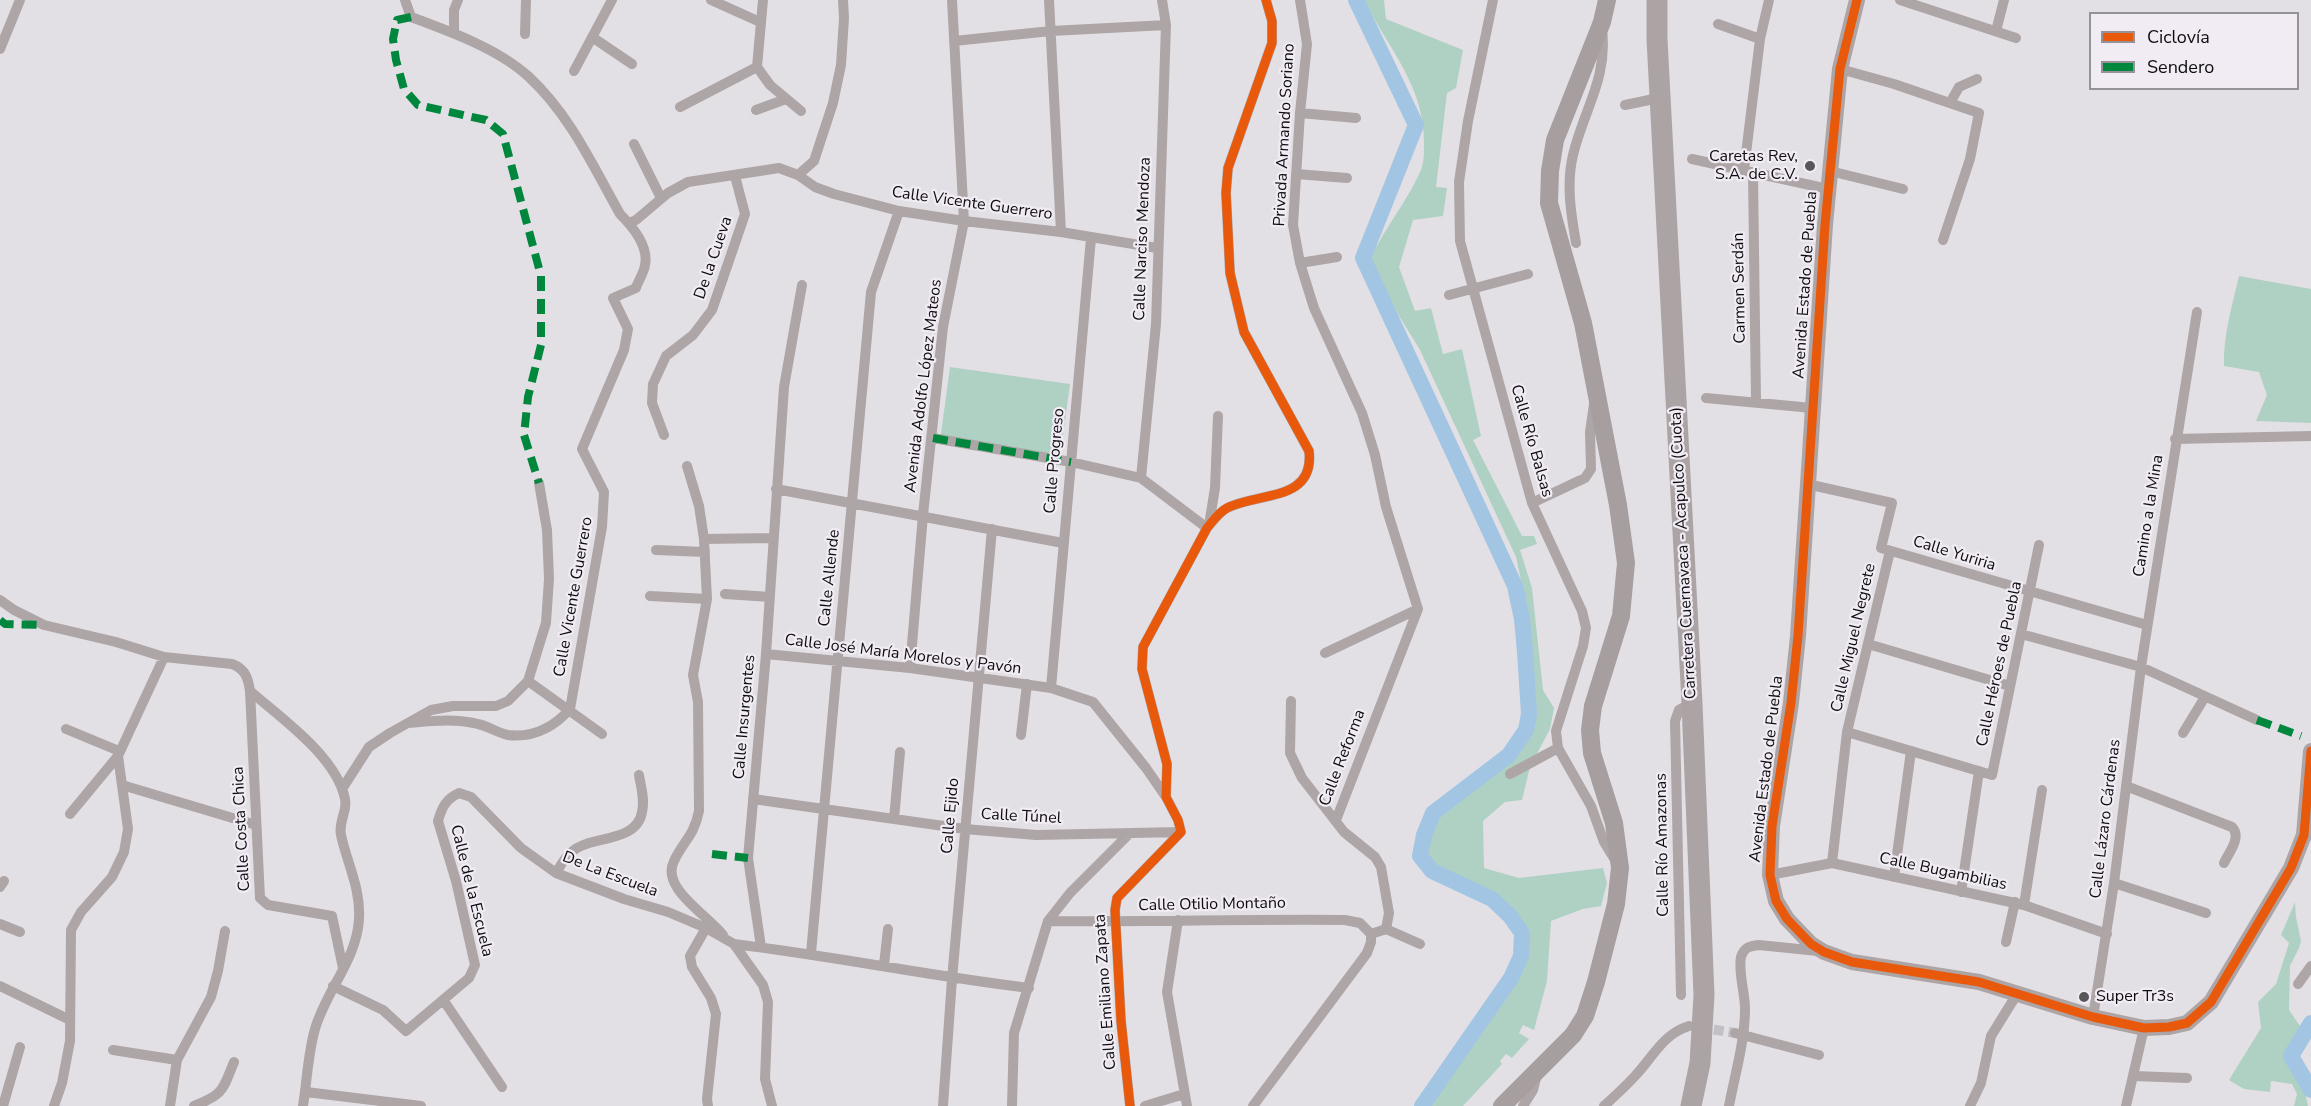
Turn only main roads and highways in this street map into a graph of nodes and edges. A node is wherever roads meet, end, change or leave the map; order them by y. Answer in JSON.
{"nodes":[{"id":1,"x":1607,"y":0,"type":"edge"},
{"id":2,"x":1657,"y":0,"type":"edge"},
{"id":3,"x":1669,"y":0,"type":"edge"},
{"id":4,"x":1502,"y":1106,"type":"edge"},
{"id":5,"x":1691,"y":1106,"type":"edge"},
{"id":6,"x":1705,"y":1106,"type":"edge"}],
"edges":[{"from":1,"to":4,"type":"main road"},
{"from":2,"to":5,"type":"highway","name":"Carretera Cuernavaca - Acapulco (Cuota)"},
{"from":3,"to":6,"type":"highway","name":"Carretera Cuernavaca - Acapulco (Cuota)"}]}
